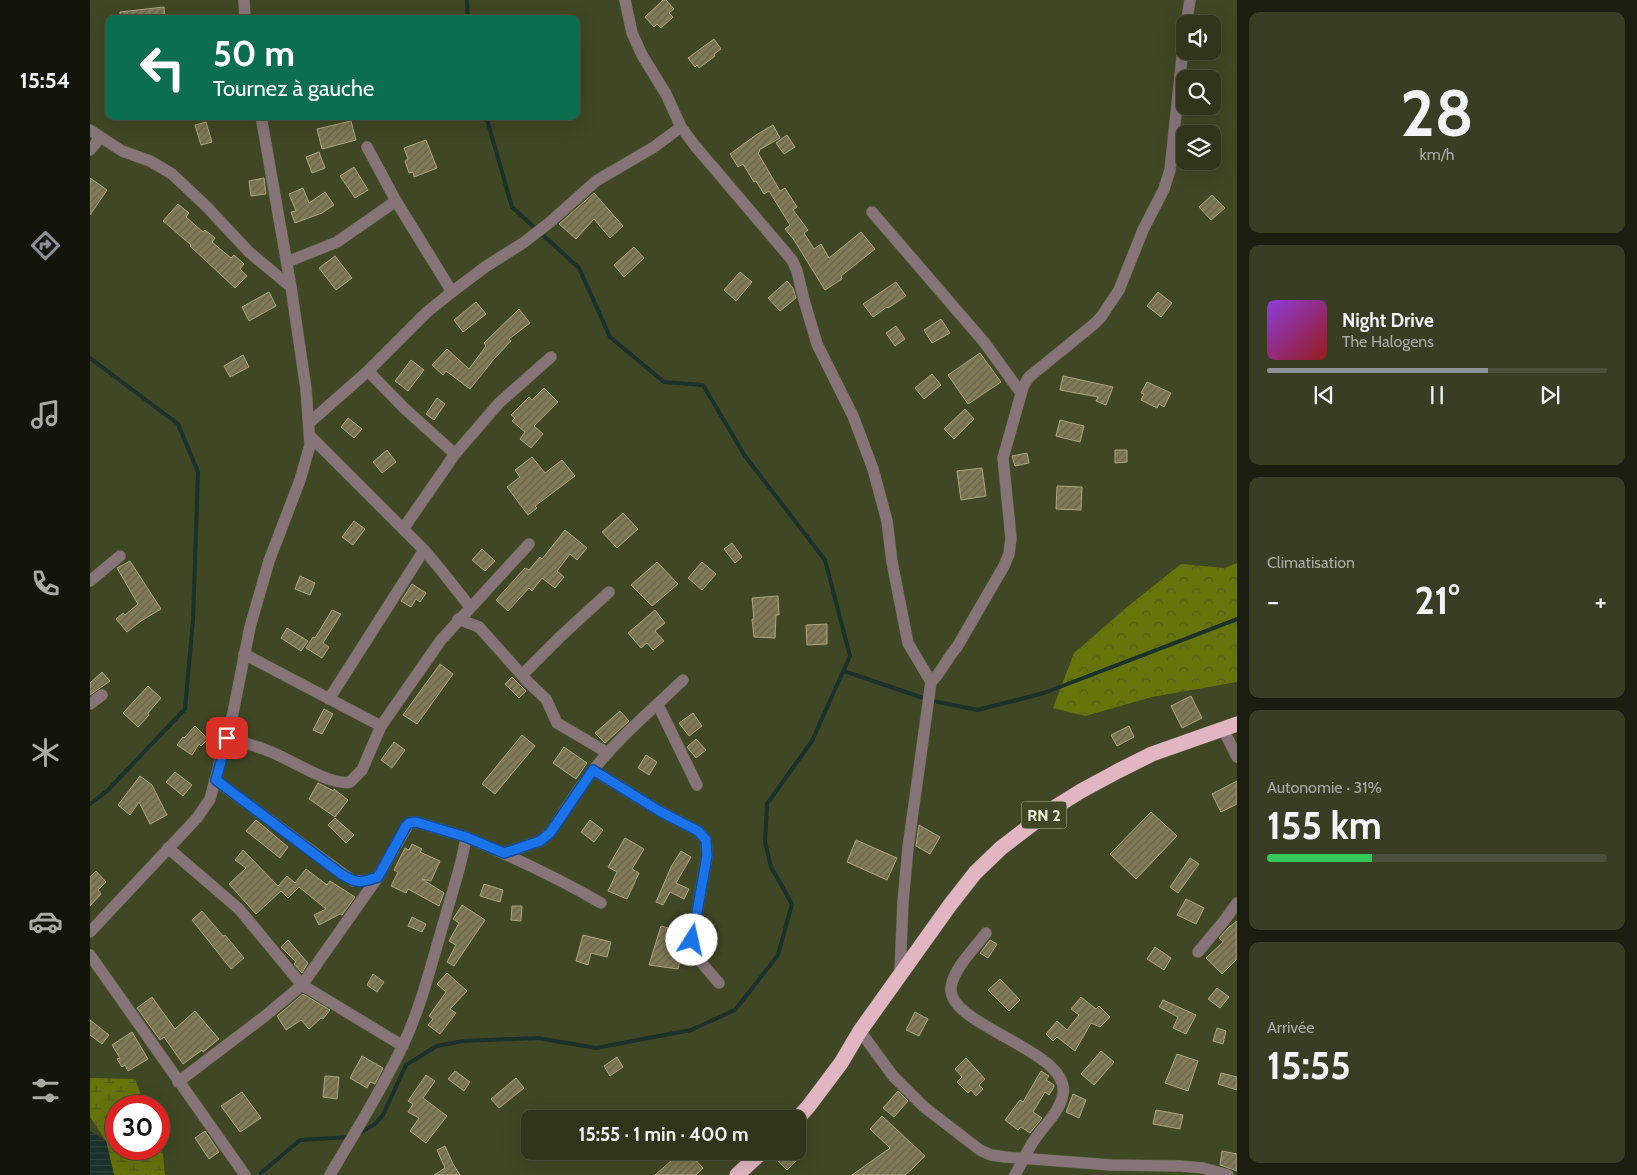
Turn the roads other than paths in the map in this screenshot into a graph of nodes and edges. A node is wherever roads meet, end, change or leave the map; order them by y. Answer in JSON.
{"nodes":[{"id":1,"x":244,"y":0,"type":"edge"},
{"id":2,"x":625,"y":0,"type":"edge"},
{"id":3,"x":1190,"y":0,"type":"edge"},
{"id":4,"x":245,"y":15,"type":"edge"},
{"id":5,"x":1188,"y":15,"type":"edge"},
{"id":6,"x":1182,"y":60,"type":"edge"},
{"id":7,"x":262,"y":120,"type":"edge"},
{"id":8,"x":681,"y":127,"type":"junction"},
{"id":9,"x":90,"y":130,"type":"edge"},
{"id":10,"x":100,"y":138,"type":"junction"},
{"id":11,"x":367,"y":146,"type":"dead end"},
{"id":12,"x":90,"y":150,"type":"edge"},
{"id":13,"x":396,"y":201,"type":"junction"},
{"id":14,"x":872,"y":212,"type":"dead end"},
{"id":15,"x":287,"y":262,"type":"junction"},
{"id":16,"x":291,"y":288,"type":"junction"},
{"id":17,"x":452,"y":292,"type":"junction"},
{"id":18,"x":551,"y":357,"type":"dead end"},
{"id":19,"x":368,"y":371,"type":"junction"},
{"id":20,"x":1021,"y":393,"type":"junction"},
{"id":21,"x":309,"y":423,"type":"junction"},
{"id":22,"x":310,"y":436,"type":"junction"},
{"id":23,"x":456,"y":454,"type":"junction"},
{"id":24,"x":403,"y":529,"type":"junction"},
{"id":25,"x":529,"y":544,"type":"dead end"},
{"id":26,"x":424,"y":550,"type":"junction"},
{"id":27,"x":120,"y":556,"type":"dead end"},
{"id":28,"x":90,"y":581,"type":"edge"},
{"id":29,"x":609,"y":592,"type":"dead end"},
{"id":30,"x":470,"y":607,"type":"junction"},
{"id":31,"x":458,"y":619,"type":"junction"},
{"id":32,"x":244,"y":654,"type":"junction"},
{"id":33,"x":522,"y":676,"type":"junction"},
{"id":34,"x":683,"y":680,"type":"dead end"},
{"id":35,"x":931,"y":682,"type":"junction"},
{"id":36,"x":102,"y":695,"type":"dead end"},
{"id":37,"x":329,"y":699,"type":"junction"},
{"id":38,"x":90,"y":704,"type":"edge"},
{"id":39,"x":658,"y":705,"type":"junction"},
{"id":40,"x":381,"y":726,"type":"junction"},
{"id":41,"x":1230,"y":727,"type":"edge"},
{"id":42,"x":227,"y":738,"type":"junction"},
{"id":43,"x":608,"y":753,"type":"junction"},
{"id":44,"x":1237,"y":757,"type":"edge"},
{"id":45,"x":593,"y":770,"type":"junction"},
{"id":46,"x":216,"y":780,"type":"junction"},
{"id":47,"x":697,"y":785,"type":"dead end"},
{"id":48,"x":466,"y":837,"type":"junction"},
{"id":49,"x":168,"y":848,"type":"junction"},
{"id":50,"x":504,"y":853,"type":"junction"},
{"id":51,"x":378,"y":877,"type":"junction"},
{"id":52,"x":1237,"y":903,"type":"edge"},
{"id":53,"x":601,"y":904,"type":"dead end"},
{"id":54,"x":90,"y":932,"type":"edge"},
{"id":55,"x":986,"y":934,"type":"dead end"},
{"id":56,"x":1198,"y":952,"type":"dead end"},
{"id":57,"x":90,"y":955,"type":"edge"},
{"id":58,"x":900,"y":972,"type":"junction"},
{"id":59,"x":719,"y":984,"type":"dead end"},
{"id":60,"x":302,"y":985,"type":"junction"},
{"id":61,"x":860,"y":1031,"type":"junction"},
{"id":62,"x":403,"y":1046,"type":"junction"},
{"id":63,"x":178,"y":1082,"type":"junction"},
{"id":64,"x":805,"y":1110,"type":"edge"},
{"id":65,"x":1025,"y":1158,"type":"junction"},
{"id":66,"x":753,"y":1160,"type":"edge"},
{"id":67,"x":245,"y":1175,"type":"edge"},
{"id":68,"x":330,"y":1175,"type":"edge"},
{"id":69,"x":737,"y":1175,"type":"edge"},
{"id":70,"x":1015,"y":1175,"type":"edge"},
{"id":71,"x":1228,"y":1175,"type":"edge"}],
"edges":[{"from":1,"to":4,"type":"street"},
{"from":2,"to":8,"type":"street"},
{"from":3,"to":5,"type":"street"},
{"from":6,"to":20,"type":"street"},
{"from":7,"to":15,"type":"street"},
{"from":8,"to":17,"type":"street"},
{"from":8,"to":35,"type":"street"},
{"from":9,"to":10,"type":"street"},
{"from":10,"to":12,"type":"street"},
{"from":10,"to":16,"type":"street"},
{"from":11,"to":13,"type":"street"},
{"from":13,"to":15,"type":"street"},
{"from":13,"to":17,"type":"street"},
{"from":14,"to":20,"type":"street"},
{"from":15,"to":16,"type":"street"},
{"from":16,"to":21,"type":"street"},
{"from":17,"to":19,"type":"street"},
{"from":18,"to":23,"type":"street"},
{"from":19,"to":21,"type":"street"},
{"from":19,"to":23,"type":"street"},
{"from":20,"to":35,"type":"street"},
{"from":21,"to":22,"type":"street"},
{"from":22,"to":24,"type":"street"},
{"from":22,"to":32,"type":"street"},
{"from":23,"to":24,"type":"street"},
{"from":24,"to":26,"type":"street"},
{"from":25,"to":30,"type":"street"},
{"from":26,"to":30,"type":"street"},
{"from":26,"to":37,"type":"street"},
{"from":27,"to":28,"type":"street"},
{"from":29,"to":33,"type":"street"},
{"from":30,"to":31,"type":"street"},
{"from":31,"to":33,"type":"street"},
{"from":31,"to":40,"type":"street"},
{"from":32,"to":37,"type":"street"},
{"from":32,"to":42,"type":"street"},
{"from":33,"to":43,"type":"street"},
{"from":34,"to":39,"type":"street"},
{"from":35,"to":58,"type":"street"},
{"from":36,"to":38,"type":"street"},
{"from":37,"to":40,"type":"street"},
{"from":39,"to":43,"type":"street"},
{"from":39,"to":47,"type":"street"},
{"from":40,"to":42,"type":"street"},
{"from":41,"to":44,"type":"street"},
{"from":41,"to":58,"type":"highway","number":"RN 2"},
{"from":42,"to":46,"type":"street"},
{"from":43,"to":45,"type":"street"},
{"from":45,"to":50,"type":"street"},
{"from":45,"to":59,"type":"street"},
{"from":46,"to":49,"type":"street"},
{"from":46,"to":51,"type":"street"},
{"from":48,"to":50,"type":"street"},
{"from":48,"to":51,"type":"street"},
{"from":48,"to":62,"type":"street"},
{"from":49,"to":54,"type":"street"},
{"from":49,"to":60,"type":"street"},
{"from":50,"to":53,"type":"street"},
{"from":51,"to":60,"type":"street"},
{"from":52,"to":56,"type":"street"},
{"from":55,"to":65,"type":"street"},
{"from":57,"to":63,"type":"street"},
{"from":58,"to":61,"type":"highway","number":"RN 2"},
{"from":60,"to":62,"type":"street"},
{"from":60,"to":63,"type":"street"},
{"from":61,"to":64,"type":"highway","number":"RN 2"},
{"from":61,"to":65,"type":"street"},
{"from":62,"to":68,"type":"street"},
{"from":63,"to":67,"type":"street"},
{"from":65,"to":70,"type":"street"},
{"from":65,"to":71,"type":"street"},
{"from":66,"to":69,"type":"highway"}]}
